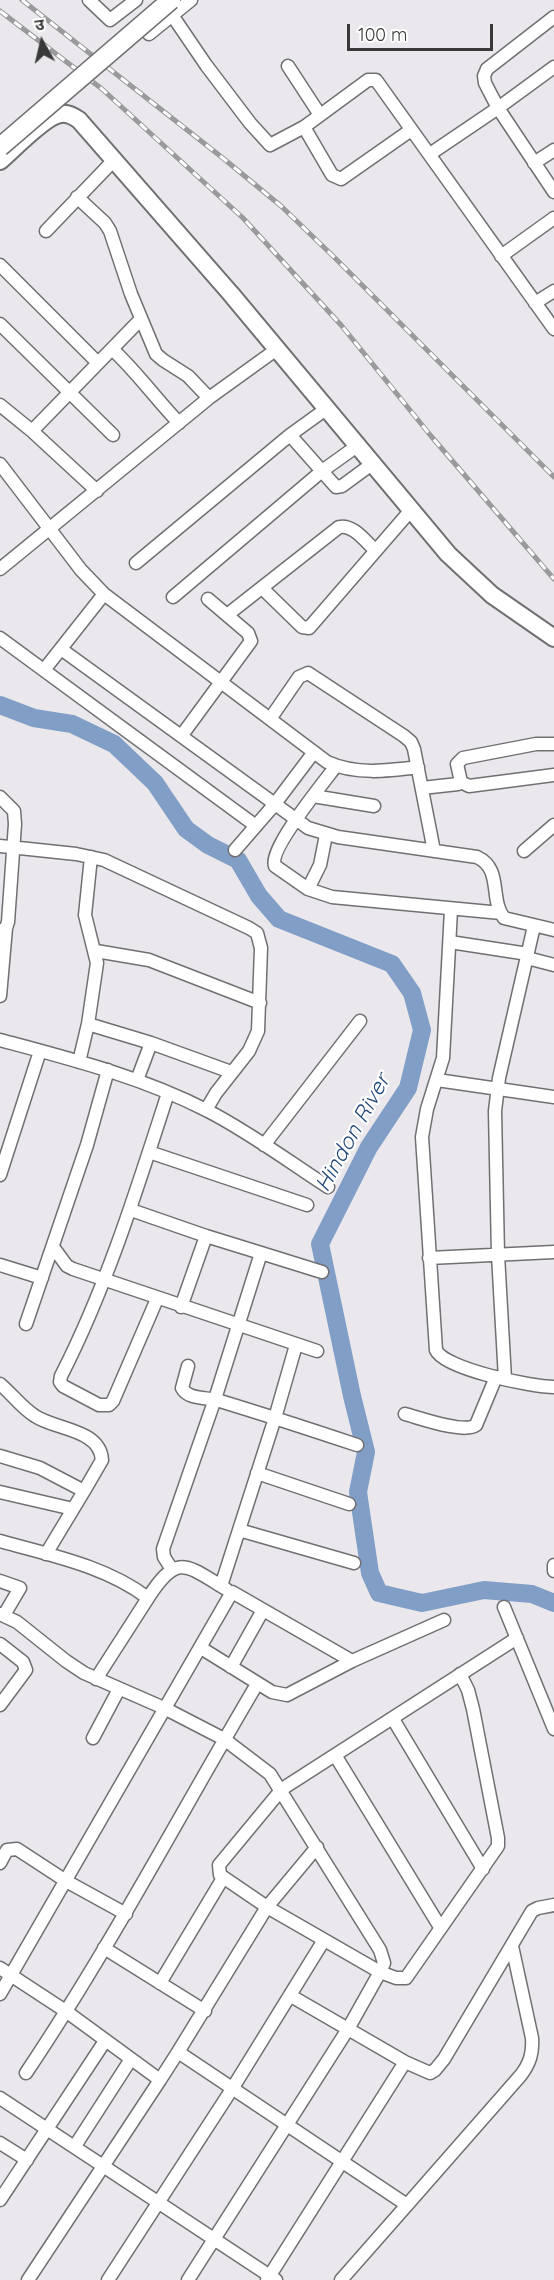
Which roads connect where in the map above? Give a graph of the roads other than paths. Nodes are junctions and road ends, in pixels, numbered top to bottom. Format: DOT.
graph roads {
  1 [pos="89,0"];
  2 [pos="136,0"];
  3 [pos="191,0"];
  4 [pos="171,7"];
  5 [pos="554,17"];
  6 [pos="149,34"];
  7 [pos="288,66"];
  8 [pos="554,67"];
  9 [pos="498,108"];
  10 [pos="320,115"];
  11 [pos="303,127"];
  12 [pos="411,130"];
  13 [pos="0,147"];
  14 [pos="554,150"];
  15 [pos="429,154"];
  16 [pos="114,160"];
  17 [pos="0,161"];
  18 [pos="534,164"];
  19 [pos="554,192"];
  20 [pos="77,197"];
  21 [pos="554,218"];
  22 [pos="46,231"];
  23 [pos="501,255"];
  24 [pos="0,265"];
  25 [pos="554,291"];
  26 [pos="535,303"];
  27 [pos="141,319"];
  28 [pos="0,324"];
  29 [pos="554,329"];
  30 [pos="112,349"];
  31 [pos="277,350"];
  32 [pos="98,363"];
  33 [pos="68,393"];
  34 [pos="209,398"];
  35 [pos="0,405"];
  36 [pos="326,409"];
  37 [pos="179,423"];
  38 [pos="32,431"];
  39 [pos="113,435"];
  40 [pos="290,435"];
  41 [pos="357,446"];
  42 [pos="0,464"];
  43 [pos="372,464"];
  44 [pos="322,471"];
  45 [pos="11,479"];
  46 [pos="0,488"];
  47 [pos="97,491"];
  48 [pos="411,510"];
  49 [pos="50,529"];
  50 [pos="375,550"];
  51 [pos="136,562"];
  52 [pos="0,569"];
  53 [pos="262,588"];
  54 [pos="104,594"];
  55 [pos="173,597"];
  56 [pos="208,599"];
  57 [pos="227,615"];
  58 [pos="0,638"];
  59 [pos="554,639"];
  60 [pos="61,649"];
  61 [pos="44,670"];
  62 [pos="220,681"];
  63 [pos="270,719"];
  64 [pos="182,735"];
  65 [pos="554,744"];
  66 [pos="314,752"];
  67 [pos="336,766"];
  68 [pos="418,767"];
  69 [pos="554,775"];
  70 [pos="461,782"];
  71 [pos="422,788"];
  72 [pos="313,796"];
  73 [pos="0,797"];
  74 [pos="274,805"];
  75 [pos="374,806"];
  76 [pos="295,820"];
  77 [pos="256,825"];
  78 [pos="554,825"];
  79 [pos="326,835"];
  80 [pos="0,846"];
  81 [pos="15,848"];
  82 [pos="235,850"];
  83 [pos="434,851"];
  84 [pos="524,851"];
  85 [pos="91,857"];
  86 [pos="308,888"];
  87 [pos="451,910"];
  88 [pos="501,913"];
  89 [pos="534,926"];
  90 [pos="3,930"];
  91 [pos="554,930"];
  92 [pos="450,942"];
  93 [pos="96,951"];
  94 [pos="527,956"];
  95 [pos="554,965"];
  96 [pos="0,996"];
  97 [pos="260,1003"];
  98 [pos="360,1021"];
  99 [pos="87,1024"];
  100 [pos="0,1040"];
  101 [pos="151,1043"];
  102 [pos="39,1051"];
  103 [pos="79,1062"];
  104 [pos="108,1070"];
  105 [pos="231,1072"];
  106 [pos="137,1080"];
  107 [pos="437,1080"];
  108 [pos="497,1089"];
  109 [pos="168,1093"];
  110 [pos="554,1096"];
  111 [pos="206,1110"];
  112 [pos="264,1145"];
  113 [pos="149,1152"];
  114 [pos="1,1168"];
  115 [pos="328,1187"];
  116 [pos="307,1205"];
  117 [pos="131,1210"];
  118 [pos="206,1236"];
  119 [pos="53,1247"];
  120 [pos="554,1252"];
  121 [pos="261,1253"];
  122 [pos="498,1255"];
  123 [pos="429,1258"];
  124 [pos="0,1265"];
  125 [pos="322,1272"];
  126 [pos="42,1278"];
  127 [pos="103,1281"];
  128 [pos="157,1299"];
  129 [pos="181,1307"];
  130 [pos="26,1324"];
  131 [pos="237,1326"];
  132 [pos="296,1345"];
  133 [pos="317,1352"];
  134 [pos="188,1366"];
  135 [pos="501,1378"];
  136 [pos="0,1384"];
  137 [pos="554,1386"];
  138 [pos="215,1400"];
  139 [pos="405,1414"];
  140 [pos="275,1418"];
  141 [pos="357,1444"];
  142 [pos="0,1456"];
  143 [pos="258,1473"];
  144 [pos="84,1491"];
  145 [pos="0,1492"];
  146 [pos="349,1504"];
  147 [pos="73,1509"];
  148 [pos="239,1530"];
  149 [pos="0,1541"];
  150 [pos="46,1554"];
  151 [pos="354,1563"];
  152 [pos="554,1565"];
  153 [pos="171,1568"];
  154 [pos="554,1571"];
  155 [pos="0,1581"];
  156 [pos="227,1589"];
  157 [pos="148,1598"];
  158 [pos="504,1607"];
  159 [pos="263,1610"];
  160 [pos="1,1614"];
  161 [pos="444,1620"];
  162 [pos="517,1638"];
  163 [pos="0,1644"];
  164 [pos="201,1648"];
  165 [pos="352,1661"];
  166 [pos="231,1667"];
  167 [pos="460,1674"];
  168 [pos="96,1679"];
  169 [pos="257,1684"];
  170 [pos="119,1689"];
  171 [pos="0,1705"];
  172 [pos="164,1708"];
  173 [pos="393,1719"];
  174 [pos="554,1729"];
  175 [pos="93,1738"];
  176 [pos="224,1739"];
  177 [pos="335,1755"];
  178 [pos="282,1789"];
  179 [pos="317,1847"];
  180 [pos="0,1863"];
  181 [pos="483,1869"];
  182 [pos="223,1878"];
  183 [pos="66,1881"];
  184 [pos="554,1905"];
  185 [pos="267,1907"];
  186 [pos="126,1914"];
  187 [pos="440,1927"];
  188 [pos="324,1940"];
  189 [pos="512,1946"];
  190 [pos="104,1948"];
  191 [pos="0,1968"];
  192 [pos="380,1972"];
  193 [pos="11,1974"];
  194 [pos="160,1983"];
  195 [pos="0,1994"];
  196 [pos="291,1996"];
  197 [pos="205,2011"];
  198 [pos="67,2012"];
  199 [pos="348,2029"];
  200 [pos="105,2041"];
  201 [pos="178,2052"];
  202 [pos="130,2059"];
  203 [pos="405,2062"];
  204 [pos="26,2073"];
  205 [pos="160,2080"];
  206 [pos="232,2089"];
  207 [pos="0,2097"];
  208 [pos="287,2125"];
  209 [pos="47,2128"];
  210 [pos="0,2143"];
  211 [pos="75,2146"];
  212 [pos="27,2160"];
  213 [pos="342,2162"];
  214 [pos="103,2165"];
  215 [pos="0,2200"];
  216 [pos="159,2202"];
  217 [pos="407,2205"];
  218 [pos="215,2238"];
  219 [pos="271,2278"];
  220 [pos="28,2280"];
  221 [pos="108,2280"];
  222 [pos="188,2280"];
  223 [pos="341,2280"];
  1 -- 2 [label="street"];
  3 -- 4 [label="street"];
  4 -- 6 [label="street"];
  4 -- 11 [label="street"];
  4 -- 13 [label="highway, bridge"];
  5 -- 9 [label="street"];
  7 -- 10 [label="street"];
  8 -- 9 [label="street"];
  9 -- 15 [label="street"];
  9 -- 18 [label="street"];
  10 -- 11 [label="street"];
  10 -- 12 [label="street"];
  11 -- 12 [label="street"];
  12 -- 15 [label="street"];
  14 -- 18 [label="street"];
  15 -- 23 [label="street"];
  16 -- 17 [label="main road"];
  16 -- 20 [label="street"];
  16 -- 31 [label="main road"];
  18 -- 19 [label="street"];
  20 -- 22 [label="street"];
  20 -- 27 [label="street"];
  21 -- 23 [label="street"];
  23 -- 26 [label="street"];
  24 -- 32 [label="street"];
  25 -- 26 [label="street"];
  26 -- 29 [label="street"];
  27 -- 30 [label="street"];
  27 -- 34 [label="street"];
  28 -- 33 [label="street"];
  30 -- 32 [label="street"];
  30 -- 37 [label="street"];
  31 -- 34 [label="street"];
  31 -- 36 [label="main road"];
  32 -- 33 [label="street"];
  33 -- 38 [label="street"];
  33 -- 39 [label="street"];
  34 -- 37 [label="street"];
  35 -- 38 [label="street"];
  36 -- 40 [label="street"];
  36 -- 41 [label="main road"];
  37 -- 47 [label="street"];
  38 -- 47 [label="street"];
  40 -- 44 [label="street"];
  40 -- 51 [label="street"];
  41 -- 43 [label="main road"];
  41 -- 44 [label="street"];
  42 -- 45 [label="street"];
  43 -- 44 [label="street"];
  43 -- 48 [label="main road"];
  44 -- 55 [label="street"];
  45 -- 46 [label="street"];
  45 -- 49 [label="street"];
  47 -- 49 [label="street"];
  48 -- 50 [label="street"];
  48 -- 59 [label="main road"];
  49 -- 52 [label="street"];
  49 -- 54 [label="street"];
  50 -- 53 [label="street"];
  50 -- 53 [label="street"];
  53 -- 57 [label="street"];
  54 -- 60 [label="street"];
  54 -- 62 [label="street"];
  56 -- 57 [label="street"];
  57 -- 62 [label="street"];
  58 -- 61 [label="street"];
  60 -- 61 [label="street"];
  60 -- 64 [label="street"];
  61 -- 77 [label="street"];
  62 -- 63 [label="street"];
  62 -- 64 [label="street"];
  63 -- 66 [label="street"];
  63 -- 68 [label="street"];
  64 -- 74 [label="street"];
  65 -- 70 [label="street"];
  66 -- 67 [label="street"];
  66 -- 74 [label="street"];
  67 -- 68 [label="street"];
  67 -- 72 [label="street"];
  68 -- 71 [label="street"];
  69 -- 70 [label="street"];
  70 -- 71 [label="street"];
  71 -- 83 [label="street"];
  72 -- 75 [label="street"];
  72 -- 76 [label="street"];
  73 -- 81 [label="street"];
  74 -- 76 [label="street"];
  74 -- 77 [label="street"];
  76 -- 79 [label="street"];
  76 -- 86 [label="street"];
  77 -- 82 [label="street"];
  78 -- 84 [label="street"];
  79 -- 83 [label="street"];
  79 -- 86 [label="street"];
  80 -- 81 [label="street"];
  81 -- 85 [label="street"];
  81 -- 90 [label="street"];
  83 -- 88 [label="street"];
  85 -- 93 [label="street"];
  85 -- 97 [label="street"];
  86 -- 87 [label="street"];
  87 -- 88 [label="street"];
  87 -- 92 [label="street"];
  88 -- 89 [label="street"];
  89 -- 91 [label="street"];
  89 -- 94 [label="street"];
  90 -- 96 [label="street"];
  92 -- 94 [label="street"];
  92 -- 107 [label="street"];
  93 -- 97 [label="street"];
  93 -- 99 [label="street"];
  94 -- 95 [label="street"];
  94 -- 108 [label="street"];
  97 -- 105 [label="street"];
  98 -- 112 [label="street"];
  99 -- 101 [label="street"];
  99 -- 103 [label="street"];
  100 -- 102 [label="street"];
  101 -- 105 [label="street"];
  101 -- 106 [label="street"];
  102 -- 103 [label="street"];
  102 -- 114 [label="street"];
  103 -- 104 [label="street"];
  104 -- 106 [label="street"];
  104 -- 119 [label="street"];
  105 -- 111 [label="street"];
  106 -- 109 [label="street"];
  107 -- 108 [label="street"];
  107 -- 123 [label="street"];
  108 -- 110 [label="street"];
  108 -- 122 [label="street"];
  109 -- 111 [label="street"];
  109 -- 113 [label="street"];
  111 -- 112 [label="street"];
  112 -- 115 [label="street"];
  113 -- 116 [label="street"];
  113 -- 117 [label="street"];
  117 -- 118 [label="street"];
  117 -- 127 [label="street"];
  118 -- 121 [label="street"];
  118 -- 129 [label="street"];
  119 -- 126 [label="street"];
  119 -- 127 [label="street"];
  120 -- 122 [label="street"];
  121 -- 125 [label="street"];
  121 -- 131 [label="street"];
  122 -- 123 [label="street"];
  122 -- 135 [label="street"];
  123 -- 135 [label="street"];
  124 -- 126 [label="street"];
  126 -- 130 [label="street"];
  127 -- 128 [label="street"];
  127 -- 128 [label="street"];
  128 -- 129 [label="street"];
  129 -- 131 [label="street"];
  131 -- 132 [label="street"];
  131 -- 138 [label="street"];
  132 -- 133 [label="street"];
  132 -- 140 [label="street"];
  134 -- 138 [label="street"];
  135 -- 137 [label="street"];
  135 -- 139 [label="street"];
  136 -- 144 [label="street"];
  138 -- 140 [label="street"];
  138 -- 153 [label="street"];
  140 -- 141 [label="street"];
  140 -- 143 [label="street"];
  142 -- 144 [label="street"];
  143 -- 146 [label="street"];
  143 -- 148 [label="street"];
  144 -- 147 [label="street"];
  145 -- 147 [label="street"];
  147 -- 150 [label="street"];
  148 -- 151 [label="street"];
  148 -- 156 [label="street"];
  149 -- 150 [label="street"];
  150 -- 157 [label="street"];
  152 -- 154 [label="street"];
  153 -- 156 [label="street"];
  153 -- 157 [label="street"];
  155 -- 160 [label="street"];
  156 -- 159 [label="street"];
  156 -- 164 [label="street"];
  157 -- 168 [label="street"];
  158 -- 162 [label="street"];
  159 -- 165 [label="street"];
  159 -- 166 [label="street"];
  160 -- 168 [label="street"];
  161 -- 165 [label="street"];
  162 -- 167 [label="street"];
  162 -- 174 [label="street"];
  163 -- 171 [label="street"];
  164 -- 166 [label="street"];
  164 -- 172 [label="street"];
  165 -- 169 [label="street"];
  166 -- 169 [label="street"];
  167 -- 173 [label="street"];
  167 -- 181 [label="street"];
  168 -- 170 [label="street"];
  169 -- 176 [label="street"];
  170 -- 172 [label="street"];
  170 -- 175 [label="street"];
  172 -- 176 [label="street"];
  172 -- 183 [label="street"];
  173 -- 177 [label="street"];
  173 -- 181 [label="street"];
  176 -- 178 [label="street"];
  176 -- 186 [label="street"];
  177 -- 178 [label="street"];
  177 -- 187 [label="street"];
  178 -- 179 [label="street"];
  178 -- 182 [label="street"];
  179 -- 185 [label="street"];
  179 -- 192 [label="street"];
  180 -- 183 [label="street"];
  181 -- 187 [label="street"];
  182 -- 185 [label="street"];
  182 -- 194 [label="street"];
  183 -- 186 [label="street"];
  183 -- 193 [label="street"];
  184 -- 189 [label="street"];
  185 -- 188 [label="street"];
  185 -- 197 [label="street"];
  186 -- 190 [label="street"];
  187 -- 192 [label="street"];
  188 -- 192 [label="street"];
  188 -- 196 [label="street"];
  189 -- 203 [label="street"];
  189 -- 217 [label="street"];
  190 -- 194 [label="street"];
  190 -- 198 [label="street"];
  191 -- 193 [label="street"];
  192 -- 199 [label="street"];
  193 -- 195 [label="street"];
  193 -- 198 [label="street"];
  194 -- 197 [label="street"];
  196 -- 199 [label="street"];
  196 -- 206 [label="street"];
  197 -- 201 [label="street"];
  198 -- 200 [label="street"];
  198 -- 204 [label="street"];
  199 -- 203 [label="street"];
  199 -- 208 [label="street"];
  200 -- 202 [label="street"];
  200 -- 209 [label="street"];
  201 -- 205 [label="street"];
  201 -- 206 [label="street"];
  202 -- 205 [label="street"];
  202 -- 211 [label="street"];
  203 -- 213 [label="street"];
  205 -- 214 [label="street"];
  206 -- 208 [label="street"];
  206 -- 216 [label="street"];
  207 -- 209 [label="street"];
  208 -- 213 [label="street"];
  208 -- 218 [label="street"];
  209 -- 211 [label="street"];
  209 -- 212 [label="street"];
  210 -- 212 [label="street"];
  211 -- 214 [label="street"];
  212 -- 215 [label="street"];
  213 -- 217 [label="street"];
  213 -- 219 [label="street"];
  214 -- 216 [label="street"];
  214 -- 220 [label="street"];
  216 -- 218 [label="street"];
  216 -- 221 [label="street"];
  217 -- 223 [label="street"];
  218 -- 219 [label="street"];
  218 -- 222 [label="street"];
}
